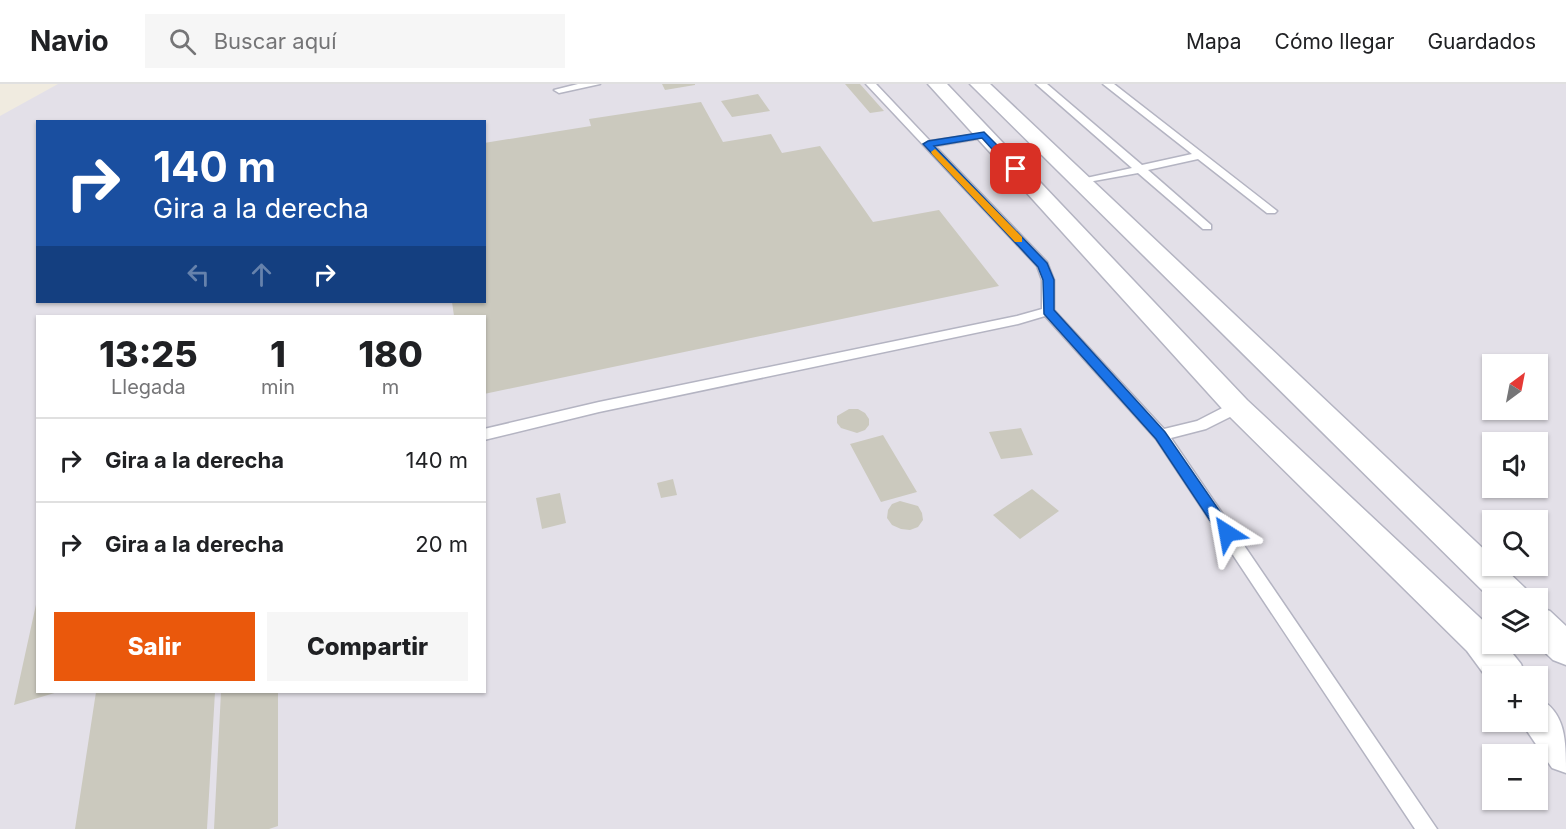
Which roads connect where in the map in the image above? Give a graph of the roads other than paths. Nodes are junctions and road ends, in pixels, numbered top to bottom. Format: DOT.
graph roads {
  1 [pos="595,84"];
  2 [pos="871,84"];
  3 [pos="937,84"];
  4 [pos="979,84"];
  5 [pos="1041,84"];
  6 [pos="1108,84"];
  7 [pos="559,90"];
  8 [pos="984,135"];
  9 [pos="928,144"];
  10 [pos="1198,156"];
  11 [pos="1139,170"];
  12 [pos="1081,182"];
  13 [pos="1271,211"];
  14 [pos="1207,227"];
  15 [pos="1048,311"];
  16 [pos="1237,407"];
  17 [pos="486,435"];
  18 [pos="1161,435"];
  19 [pos="1503,588"];
  20 [pos="1548,632"];
  21 [pos="1566,649"];
  22 [pos="1500,666"];
  23 [pos="1548,730"];
  24 [pos="1566,754"];
  25 [pos="1426,829"];
  1 -- 7 [label="lane"];
  2 -- 9 [label="lane"];
  3 -- 8 [label="street"];
  4 -- 12 [label="street"];
  5 -- 11 [label="lane"];
  6 -- 10 [label="lane"];
  8 -- 9 [label="lane"];
  8 -- 16 [label="street"];
  9 -- 15 [label="lane"];
  10 -- 11 [label="lane"];
  10 -- 13 [label="lane"];
  11 -- 12 [label="lane"];
  11 -- 14 [label="lane"];
  12 -- 19 [label="street"];
  15 -- 17 [label="lane"];
  15 -- 18 [label="lane"];
  16 -- 18 [label="lane"];
  16 -- 22 [label="street"];
  18 -- 25 [label="lane"];
  20 -- 21 [label="street"];
  23 -- 24 [label="street"];
}
